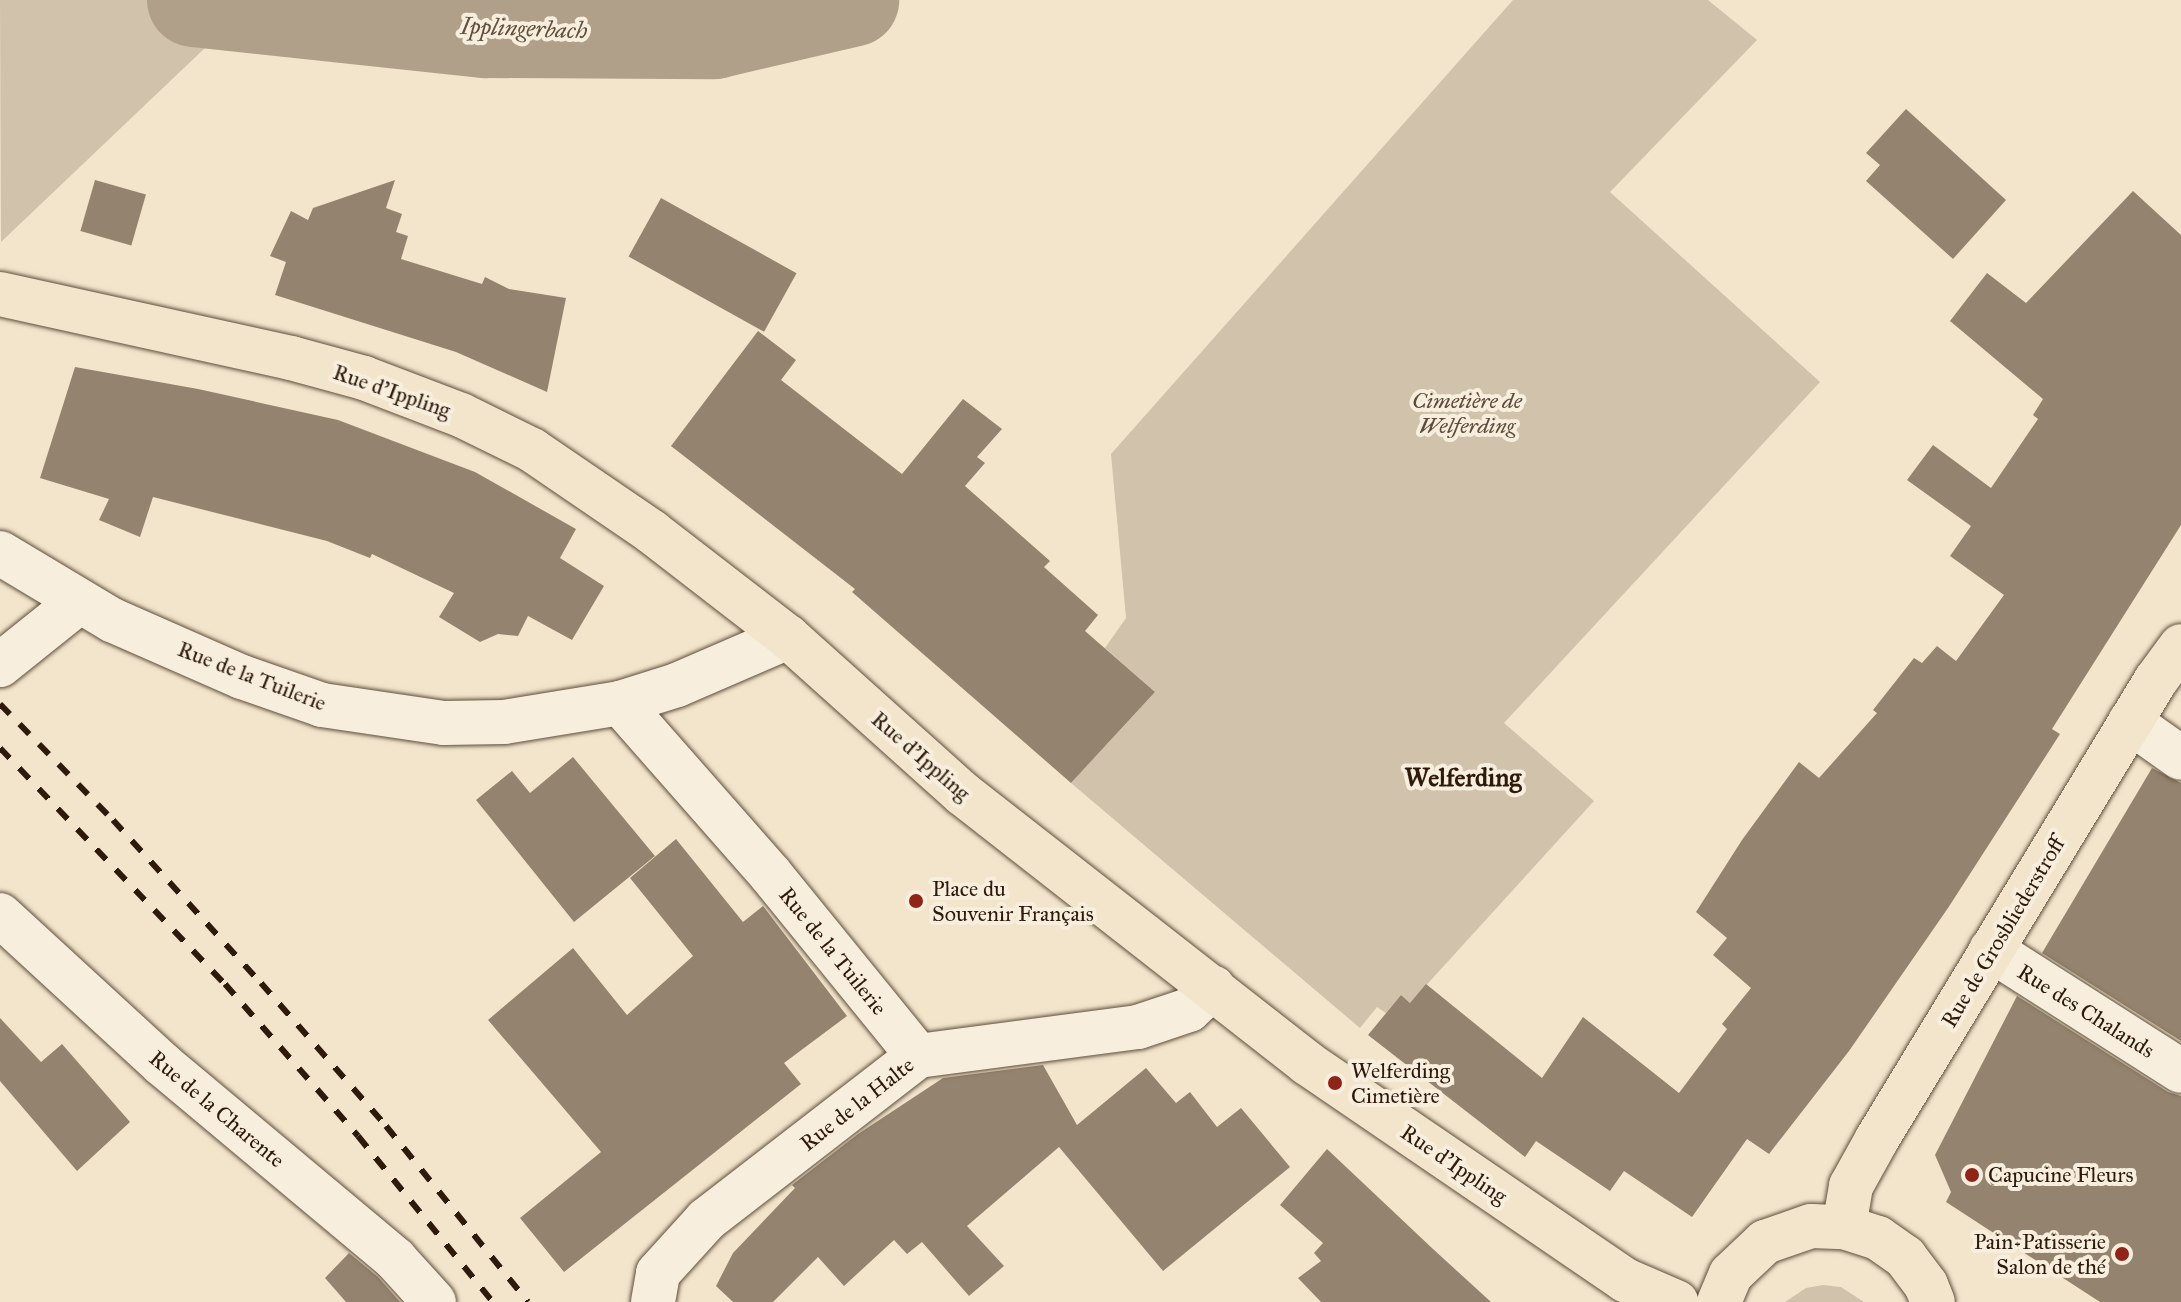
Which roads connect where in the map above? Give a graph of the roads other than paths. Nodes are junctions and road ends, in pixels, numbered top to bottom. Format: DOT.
graph roads {
  1 [pos="0,294"];
  2 [pos="0,320"];
  3 [pos="115,320"];
  4 [pos="0,553"];
  5 [pos="80,601"];
  6 [pos="788,637"];
  7 [pos="2181,646"];
  8 [pos="4,661"];
  9 [pos="620,703"];
  10 [pos="2130,722"];
  11 [pos="2181,758"];
  12 [pos="0,915"];
  13 [pos="1991,950"];
  14 [pos="1213,988"];
  15 [pos="918,1056"];
  16 [pos="2181,1071"];
  17 [pos="1844,1227"];
  18 [pos="434,1302"];
  19 [pos="653,1302"];
  20 [pos="1676,1302"];
  21 [pos="1719,1302"];
  22 [pos="1933,1302"];
  1 -- 3 [label="main road, Rue d'Ippling"];
  2 -- 3 [label="main road, Rue d'Ippling"];
  3 -- 6 [label="main road, Rue d'Ippling"];
  4 -- 5 [label="street, Rue de la Tuilerie"];
  5 -- 8 [label="street"];
  5 -- 9 [label="street, Rue de la Tuilerie"];
  6 -- 9 [label="street, Rue de la Tuilerie"];
  6 -- 14 [label="main road, Rue d'Ippling"];
  7 -- 10 [label="main road, Rue de Grosbliederstroff"];
  9 -- 15 [label="street, Rue de la Tuilerie"];
  10 -- 11 [label="street"];
  10 -- 13 [label="main road, Rue de Grosbliederstroff"];
  12 -- 18 [label="street, Rue de la Charente"];
  13 -- 16 [label="street, Rue des Chalands"];
  13 -- 17 [label="main road, Rue de Grosbliederstroff"];
  14 -- 15 [label="street, Rue de la Halte"];
  14 -- 20 [label="main road, Rue d'Ippling"];
  15 -- 19 [label="street, Rue de la Halte"];
  17 -- 21 [label="main road"];
  17 -- 22 [label="main road"];
}
